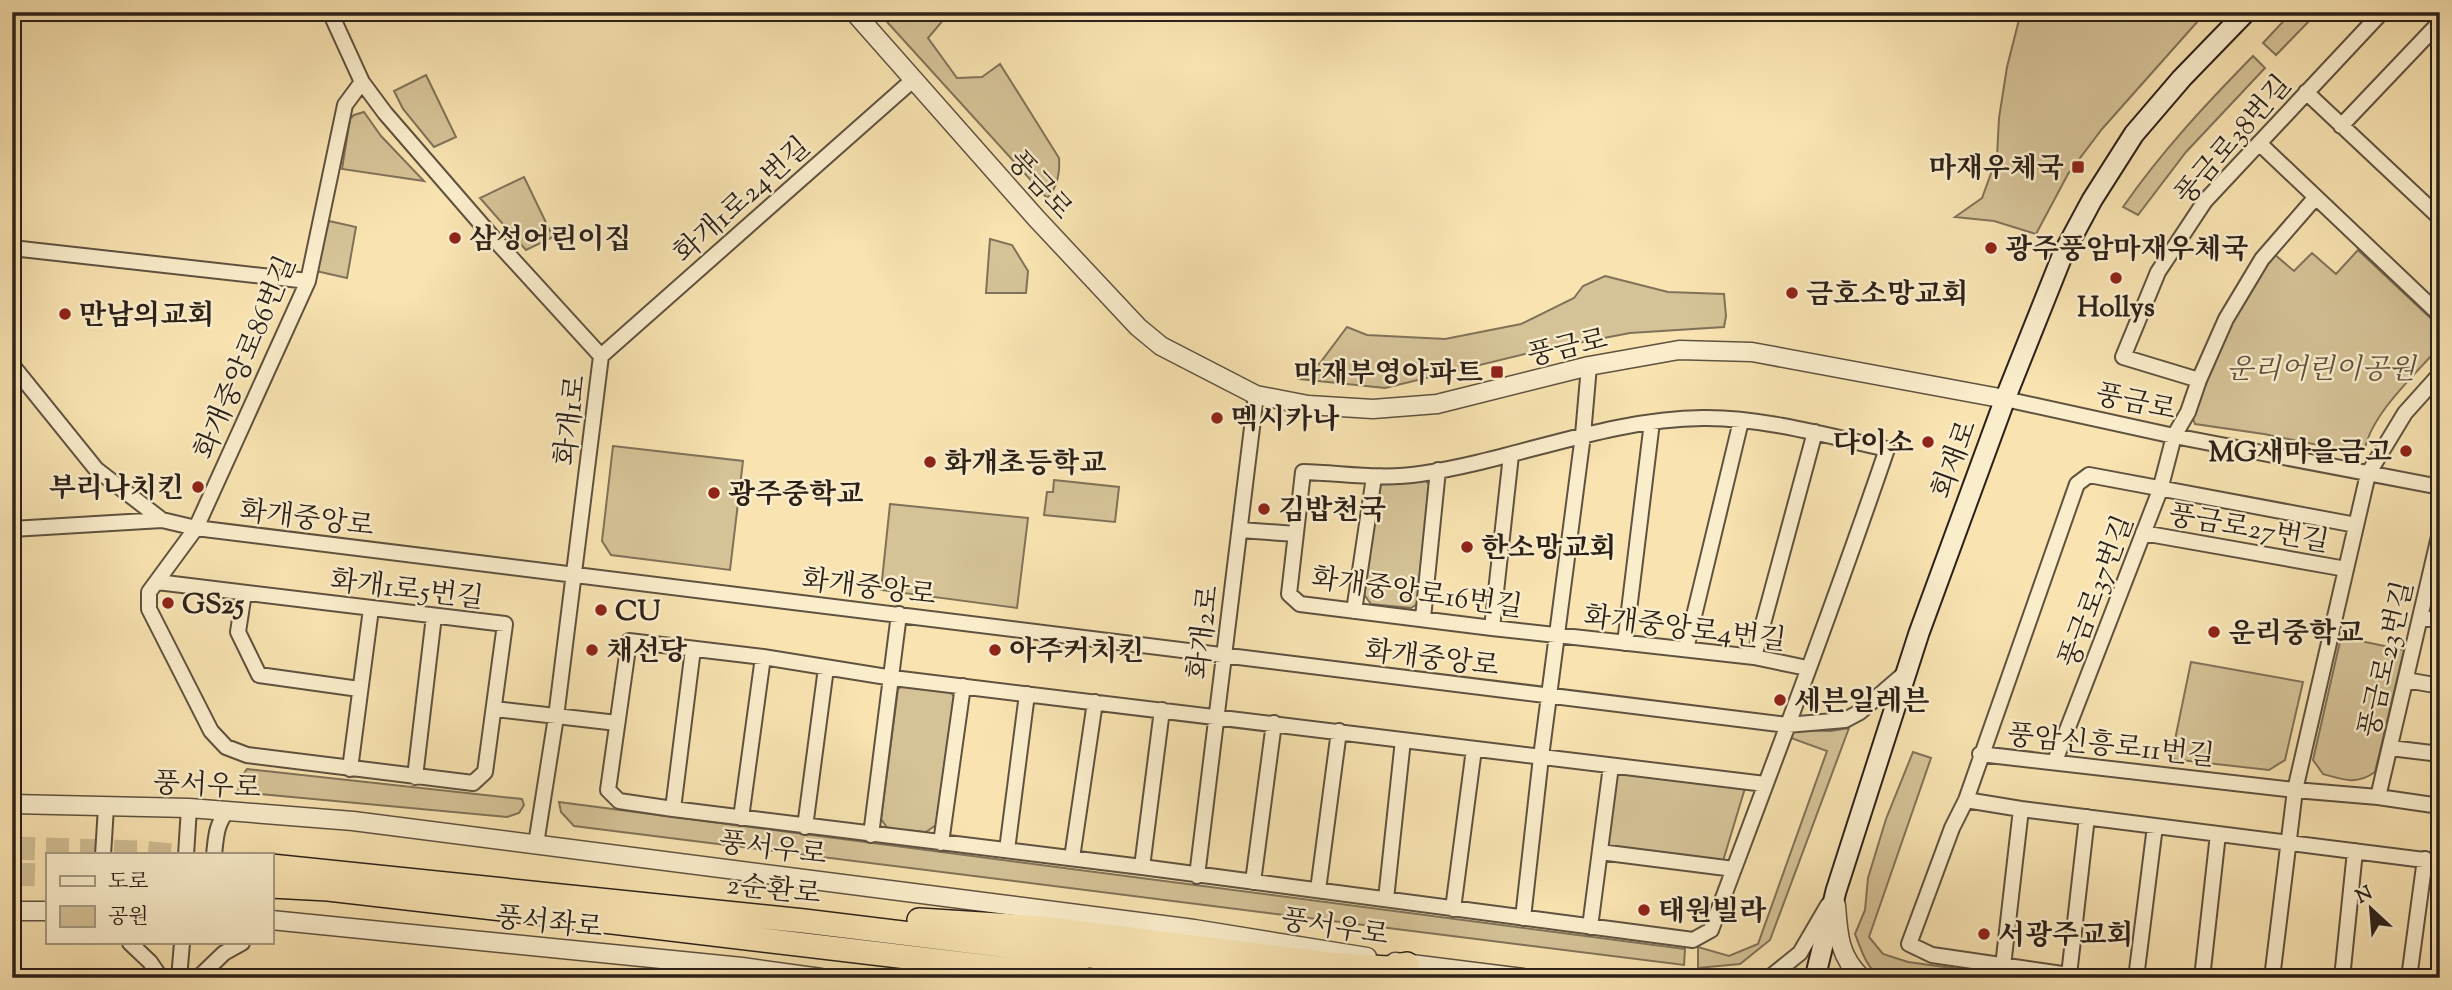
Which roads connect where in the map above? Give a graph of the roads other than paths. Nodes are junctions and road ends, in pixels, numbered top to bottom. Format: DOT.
graph roads {
  1 [pos="330,12"];
  2 [pos="854,12"];
  3 [pos="2246,12"];
  4 [pos="2382,12"];
  5 [pos="2440,22"];
  6 [pos="914,79"];
  7 [pos="362,82"];
  8 [pos="2306,92"];
  9 [pos="2341,126"];
  10 [pos="2259,143"];
  11 [pos="2315,198"];
  12 [pos="2440,218"];
  13 [pos="12,248"];
  14 [pos="308,281"];
  15 [pos="2440,315"];
  16 [pos="601,356"];
  17 [pos="12,365"];
  18 [pos="1589,366"];
  19 [pos="2440,374"];
  20 [pos="2199,380"];
  21 [pos="1256,395"];
  22 [pos="2005,399"];
  23 [pos="1741,421"];
  24 [pos="1651,422"];
  25 [pos="1815,432"];
  26 [pos="1583,435"];
  27 [pos="2174,436"];
  28 [pos="1511,455"];
  29 [pos="1438,470"];
  30 [pos="2368,474"];
  31 [pos="1374,477"];
  32 [pos="2440,486"];
  33 [pos="2160,490"];
  34 [pos="162,520"];
  35 [pos="2356,525"];
  36 [pos="196,528"];
  37 [pos="12,529"];
  38 [pos="1240,530"];
  39 [pos="2143,533"];
  40 [pos="1296,534"];
  41 [pos="2439,539"];
  42 [pos="2346,569"];
  43 [pos="574,573"];
  44 [pos="157,582"];
  45 [pos="244,593"];
  46 [pos="371,609"];
  47 [pos="1354,611"];
  48 [pos="900,614"];
  49 [pos="434,615"];
  50 [pos="1423,618"];
  51 [pos="2421,618"];
  52 [pos="2440,620"];
  53 [pos="1492,628"];
  54 [pos="1556,635"];
  55 [pos="1625,643"];
  56 [pos="693,649"];
  57 [pos="1686,649"];
  58 [pos="1224,656"];
  59 [pos="763,657"];
  60 [pos="1754,657"];
  61 [pos="826,668"];
  62 [pos="1807,668"];
  63 [pos="1905,673"];
  64 [pos="893,678"];
  65 [pos="2406,680"];
  66 [pos="963,686"];
  67 [pos="2440,686"];
  68 [pos="359,689"];
  69 [pos="1027,694"];
  70 [pos="1549,696"];
  71 [pos="1095,702"];
  72 [pos="495,709"];
  73 [pos="1162,710"];
  74 [pos="1216,716"];
  75 [pos="556,717"];
  76 [pos="617,723"];
  77 [pos="1273,723"];
  78 [pos="1787,725"];
  79 [pos="1339,731"];
  80 [pos="1403,740"];
  81 [pos="2390,748"];
  82 [pos="1474,749"];
  83 [pos="1980,754"];
  84 [pos="2440,754"];
  85 [pos="1541,757"];
  86 [pos="2055,761"];
  87 [pos="1611,766"];
  88 [pos="350,769"];
  89 [pos="415,777"];
  90 [pos="1765,784"];
  91 [pos="2295,790"];
  92 [pos="2378,796"];
  93 [pos="1966,800"];
  94 [pos="12,804"];
  95 [pos="2440,806"];
  96 [pos="106,807"];
  97 [pos="189,808"];
  98 [pos="673,809"];
  99 [pos="2021,809"];
  100 [pos="228,810"];
  101 [pos="2087,817"];
  102 [pos="741,818"];
  103 [pos="2155,826"];
  104 [pos="805,827"];
  105 [pos="2218,834"];
  106 [pos="871,835"];
  107 [pos="941,843"];
  108 [pos="2287,843"];
  109 [pos="536,844"];
  110 [pos="1007,850"];
  111 [pos="2355,851"];
  112 [pos="1600,852"];
  113 [pos="103,853"];
  114 [pos="186,853"];
  115 [pos="214,853"];
  116 [pos="1072,858"];
  117 [pos="2432,861"];
  118 [pos="273,866"];
  119 [pos="1142,867"];
  120 [pos="1734,869"];
  121 [pos="1197,876"];
  122 [pos="1254,882"];
  123 [pos="273,887"];
  124 [pos="1318,890"];
  125 [pos="1836,891"];
  126 [pos="1386,899"];
  127 [pos="1453,909"];
  128 [pos="12,911"];
  129 [pos="46,911"];
  130 [pos="1523,918"];
  131 [pos="804,921"];
  132 [pos="276,923"];
  133 [pos="1590,927"];
  134 [pos="131,944"];
  135 [pos="181,944"];
  136 [pos="240,944"];
  137 [pos="831,946"];
  138 [pos="1407,964"];
  139 [pos="2003,965"];
  140 [pos="2069,975"];
  141 [pos="161,978"];
  142 [pos="179,978"];
  143 [pos="198,978"];
  144 [pos="821,978"];
  145 [pos="962,978"];
  146 [pos="1083,978"];
  147 [pos="1270,978"];
  148 [pos="1523,978"];
  149 [pos="1769,978"];
  150 [pos="1815,978"];
  151 [pos="1862,978"];
  152 [pos="2090,978"];
  153 [pos="2136,978"];
  154 [pos="2202,978"];
  155 [pos="2272,978"];
  156 [pos="2342,978"];
  157 [pos="2409,978"];
  1 -- 7 [label="street, 화개1로"];
  2 -- 6 [label="street, 풍금로"];
  3 -- 22 [label="main road, 회재로"];
  4 -- 8 [label="street, 풍금로38번길"];
  5 -- 9 [label="street"];
  6 -- 16 [label="street, 화개1로24번길"];
  6 -- 21 [label="street, 풍금로"];
  7 -- 14 [label="street, 화개중앙로86번길"];
  7 -- 16 [label="street, 화개1로"];
  8 -- 9 [label="street"];
  8 -- 10 [label="street, 풍금로38번길"];
  9 -- 12 [label="street"];
  10 -- 11 [label="street"];
  10 -- 20 [label="street, 풍금로38번길"];
  11 -- 15 [label="street"];
  11 -- 20 [label="street"];
  13 -- 14 [label="street"];
  14 -- 36 [label="street, 화개중앙로86번길"];
  16 -- 43 [label="street, 화개1로"];
  17 -- 34 [label="street, 화개중앙로"];
  18 -- 21 [label="street, 풍금로"];
  18 -- 22 [label="street, 풍금로"];
  18 -- 26 [label="street, 화개중앙로16번길"];
  19 -- 30 [label="street, 풍금로27번길"];
  20 -- 27 [label="street"];
  21 -- 38 [label="street, 화개2로"];
  22 -- 27 [label="street, 풍금로"];
  22 -- 63 [label="main road, 회재로"];
  23 -- 24 [label="street"];
  23 -- 25 [label="street"];
  23 -- 57 [label="street"];
  24 -- 26 [label="street"];
  24 -- 55 [label="street"];
  25 -- 60 [label="street"];
  25 -- 62 [label="street, 화개중앙로4번길"];
  26 -- 28 [label="street"];
  26 -- 54 [label="street, 화개중앙로16번길"];
  27 -- 30 [label="street, 풍금로"];
  27 -- 33 [label="street, 풍금로37번길"];
  28 -- 29 [label="street"];
  28 -- 53 [label="street"];
  29 -- 31 [label="street"];
  29 -- 50 [label="street"];
  30 -- 32 [label="street, 풍금로"];
  30 -- 35 [label="street, 풍금로27번길"];
  31 -- 40 [label="street"];
  31 -- 47 [label="street"];
  33 -- 35 [label="street, 풍금로27번길"];
  33 -- 39 [label="street, 풍금로37번길"];
  33 -- 83 [label="street, 풍암신흥로11번길"];
  34 -- 36 [label="street, 화개중앙로"];
  34 -- 37 [label="street"];
  35 -- 42 [label="street, 풍금로27번길"];
  36 -- 43 [label="street, 화개중앙로"];
  36 -- 44 [label="street, 화개중앙로86번길"];
  38 -- 40 [label="street"];
  38 -- 58 [label="street, 화개2로"];
  39 -- 42 [label="street, 풍금로27번길"];
  39 -- 86 [label="street, 풍금로37번길"];
  40 -- 47 [label="street, 화개중앙로16번길"];
  41 -- 51 [label="street, 풍금로23번길"];
  42 -- 91 [label="street, 풍금로27번길"];
  43 -- 48 [label="street, 화개중앙로"];
  43 -- 75 [label="street, 화개1로"];
  44 -- 45 [label="street, 화개1로5번길"];
  44 -- 88 [label="street"];
  45 -- 46 [label="street, 화개1로5번길"];
  45 -- 68 [label="street"];
  46 -- 49 [label="street, 화개1로5번길"];
  46 -- 68 [label="street"];
  47 -- 50 [label="street, 화개중앙로16번길"];
  48 -- 58 [label="street, 화개중앙로"];
  48 -- 64 [label="street"];
  49 -- 72 [label="street, 화개1로5번길"];
  49 -- 89 [label="street"];
  50 -- 53 [label="street, 화개중앙로16번길"];
  51 -- 52 [label="street"];
  51 -- 65 [label="street, 풍금로23번길"];
  53 -- 54 [label="street, 화개중앙로16번길"];
  54 -- 55 [label="street, 화개중앙로4번길"];
  54 -- 70 [label="street, 화개중앙로16번길"];
  55 -- 57 [label="street, 화개중앙로4번길"];
  56 -- 59 [label="street"];
  56 -- 76 [label="street"];
  56 -- 98 [label="street"];
  57 -- 60 [label="street, 화개중앙로4번길"];
  58 -- 70 [label="street, 화개중앙로"];
  58 -- 74 [label="street, 화개2로"];
  59 -- 61 [label="street"];
  59 -- 102 [label="street"];
  60 -- 62 [label="street, 화개중앙로4번길"];
  61 -- 64 [label="street"];
  61 -- 104 [label="street"];
  62 -- 78 [label="street, 화개중앙로4번길"];
  63 -- 78 [label="street, 화개중앙로"];
  63 -- 125 [label="main road, 회재로"];
  64 -- 66 [label="street"];
  64 -- 106 [label="street"];
  65 -- 67 [label="street"];
  65 -- 81 [label="street, 풍금로23번길"];
  66 -- 69 [label="street"];
  66 -- 107 [label="street"];
  68 -- 88 [label="street"];
  69 -- 71 [label="street"];
  69 -- 110 [label="street"];
  70 -- 78 [label="street, 화개중앙로"];
  70 -- 85 [label="street, 화개중앙로16번길"];
  71 -- 73 [label="street"];
  71 -- 116 [label="street"];
  72 -- 75 [label="street"];
  72 -- 89 [label="street"];
  73 -- 74 [label="street"];
  73 -- 119 [label="street"];
  74 -- 77 [label="street"];
  74 -- 121 [label="street, 화개2로"];
  75 -- 76 [label="street"];
  75 -- 109 [label="street, 화개1로"];
  76 -- 98 [label="street, 화개중앙로4번길"];
  77 -- 79 [label="street"];
  77 -- 122 [label="street"];
  78 -- 90 [label="street, 화개중앙로4번길"];
  79 -- 80 [label="street"];
  79 -- 124 [label="street"];
  80 -- 82 [label="street"];
  80 -- 126 [label="street"];
  81 -- 84 [label="street"];
  81 -- 92 [label="street, 풍금로23번길"];
  82 -- 85 [label="street"];
  82 -- 127 [label="street"];
  83 -- 86 [label="street, 풍암신흥로11번길"];
  83 -- 93 [label="street"];
  85 -- 87 [label="street"];
  85 -- 130 [label="street, 화개중앙로16번길"];
  86 -- 91 [label="street, 풍암신흥로11번길"];
  87 -- 90 [label="street"];
  87 -- 112 [label="street"];
  88 -- 89 [label="street"];
  90 -- 120 [label="street, 화개중앙로4번길"];
  91 -- 92 [label="street, 풍암신흥로11번길"];
  91 -- 108 [label="street, 풍금로27번길"];
  92 -- 95 [label="street, 풍암신흥로11번길"];
  93 -- 99 [label="street"];
  93 -- 139 [label="street"];
  94 -- 96 [label="street, 풍서우로"];
  96 -- 97 [label="street, 풍서우로"];
  96 -- 113 [label="street"];
  97 -- 100 [label="street, 풍서우로"];
  97 -- 114 [label="street"];
  98 -- 102 [label="street, 화개중앙로4번길"];
  99 -- 101 [label="street"];
  99 -- 139 [label="street"];
  100 -- 109 [label="street, 풍서우로"];
  100 -- 115 [label="street"];
  101 -- 103 [label="street"];
  101 -- 140 [label="street"];
  102 -- 104 [label="street, 화개중앙로4번길"];
  103 -- 105 [label="street"];
  103 -- 153 [label="street"];
  104 -- 106 [label="street, 화개중앙로4번길"];
  105 -- 108 [label="street"];
  105 -- 154 [label="street"];
  106 -- 107 [label="street, 화개중앙로4번길"];
  107 -- 110 [label="street, 화개중앙로4번길"];
  108 -- 111 [label="street"];
  108 -- 155 [label="street, 풍금로27번길"];
  109 -- 138 [label="street, 풍서우로"];
  110 -- 116 [label="street, 화개중앙로4번길"];
  111 -- 117 [label="street"];
  111 -- 156 [label="street"];
  112 -- 120 [label="street"];
  112 -- 133 [label="street"];
  116 -- 119 [label="street, 화개중앙로4번길"];
  117 -- 157 [label="street"];
  118 -- 131 [label="highway, 2순환로"];
  119 -- 121 [label="street, 화개중앙로4번길"];
  120 -- 133 [label="street, 화개중앙로4번길"];
  121 -- 122 [label="street, 화개중앙로4번길"];
  122 -- 124 [label="street, 화개중앙로4번길"];
  123 -- 137 [label="highway, 2순환로"];
  124 -- 126 [label="street, 화개중앙로4번길"];
  125 -- 149 [label="street"];
  125 -- 150 [label="main road, 회재로"];
  125 -- 151 [label="street"];
  126 -- 127 [label="street, 화개중앙로4번길"];
  127 -- 130 [label="street, 화개중앙로4번길"];
  128 -- 129 [label="street"];
  130 -- 133 [label="street, 화개중앙로4번길"];
  131 -- 138 [label="highway"];
  131 -- 147 [label="highway, 2순환로"];
  132 -- 144 [label="street, 풍서좌로"];
  134 -- 141 [label="street"];
  135 -- 142 [label="street"];
  136 -- 143 [label="street"];
  137 -- 145 [label="highway"];
  137 -- 146 [label="highway, 2순환로"];
  138 -- 148 [label="street, 풍서우로"];
  139 -- 140 [label="street"];
  140 -- 152 [label="street"];
}
